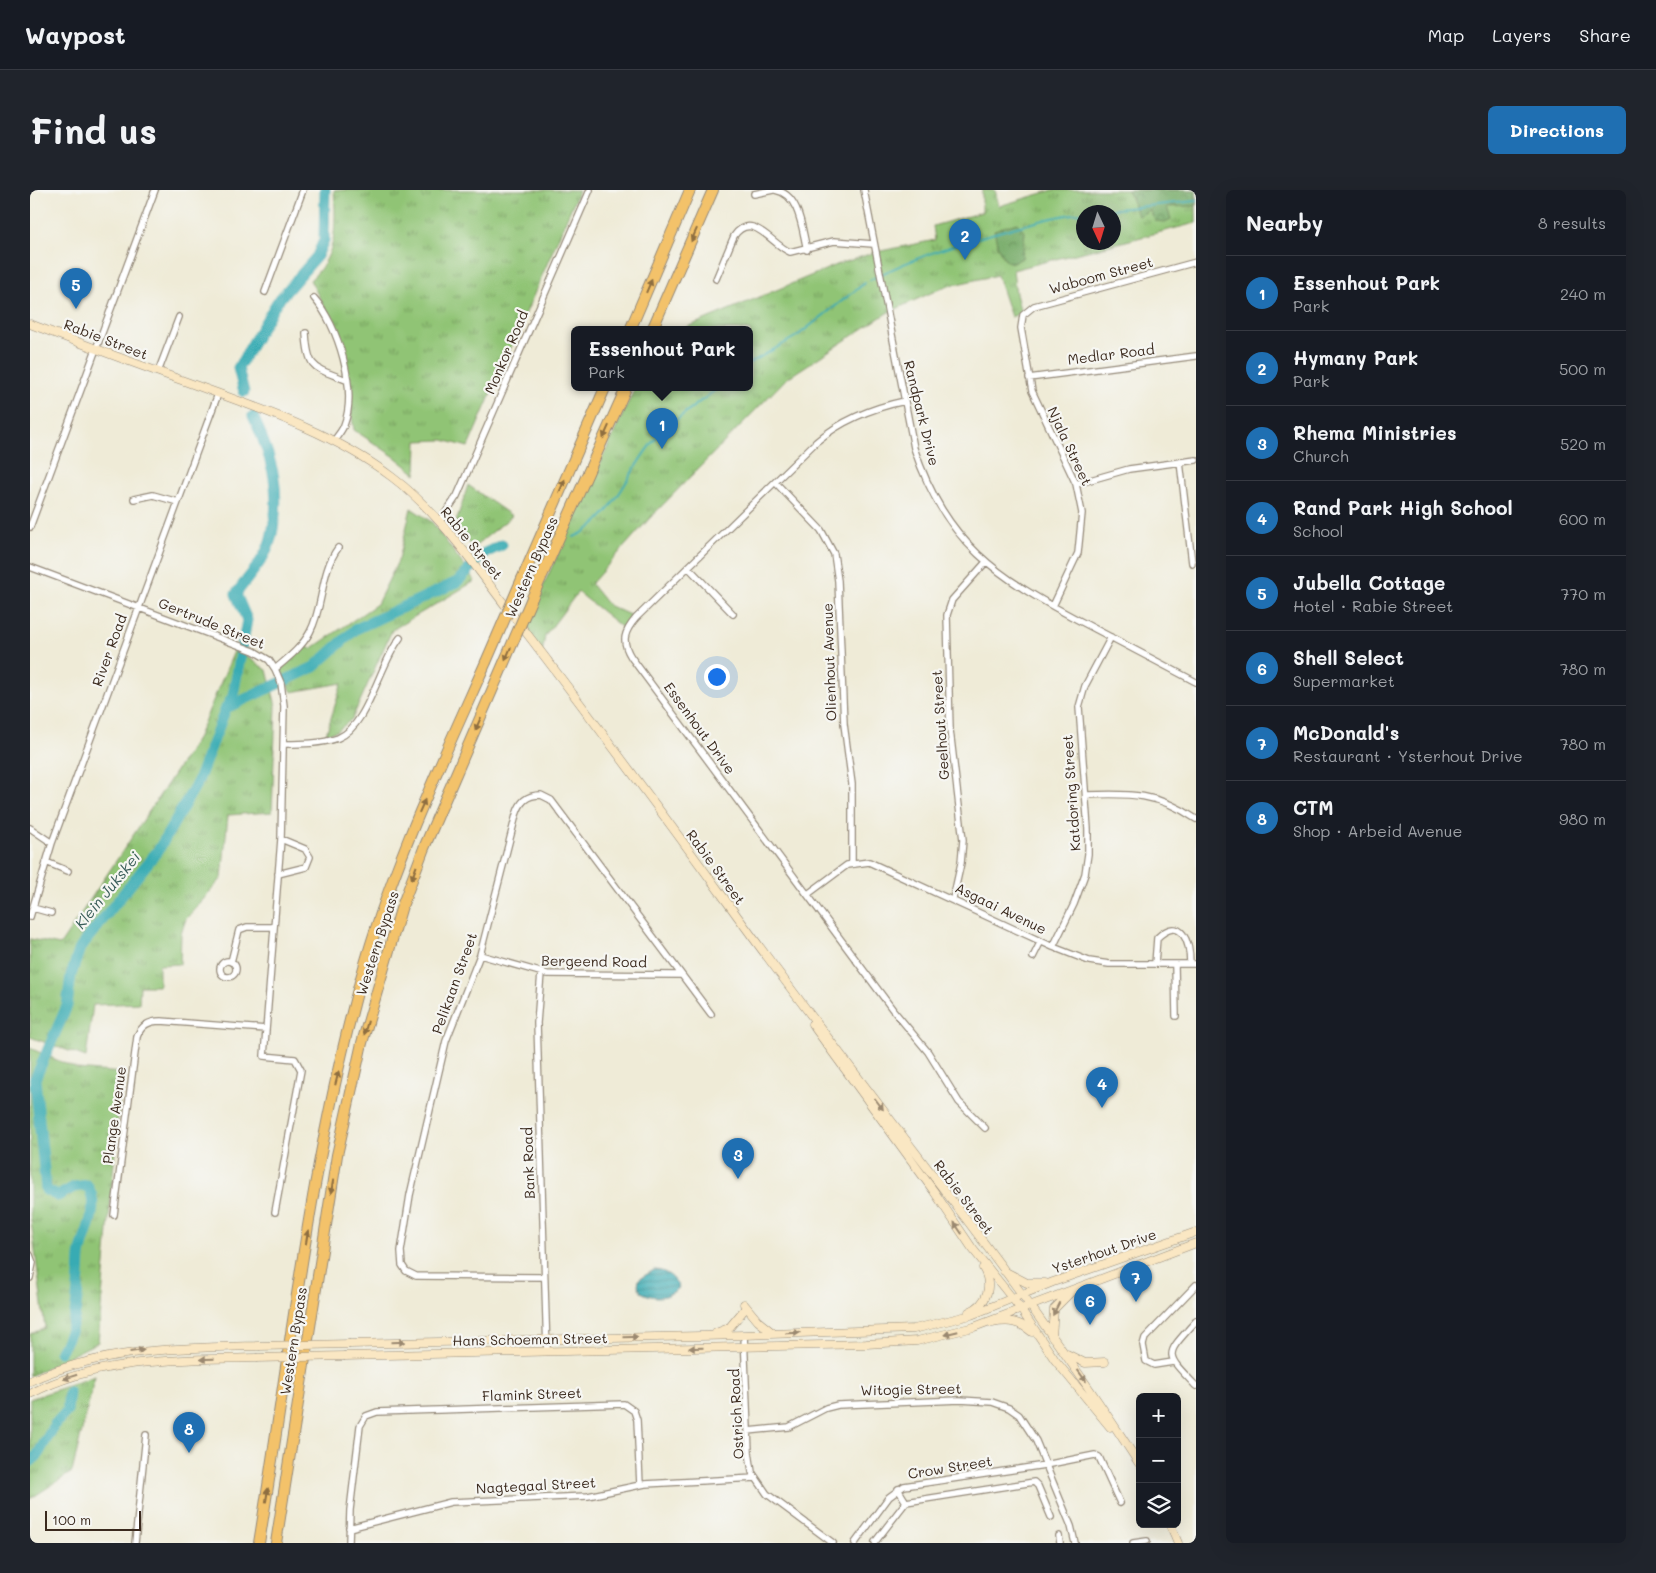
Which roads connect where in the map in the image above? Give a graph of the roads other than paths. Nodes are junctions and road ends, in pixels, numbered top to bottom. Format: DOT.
graph roads {
  1 [pos="155,190"];
  2 [pos="303,190"];
  3 [pos="590,190"];
  4 [pos="690,190"];
  5 [pos="713,190"];
  6 [pos="774,190"];
  7 [pos="864,190"];
  8 [pos="754,194"];
  9 [pos="873,244"];
  10 [pos="807,250"];
  11 [pos="1196,262"];
  12 [pos="716,279"];
  13 [pos="265,292"];
  14 [pos="314,298"];
  15 [pos="179,317"];
  16 [pos="1021,321"];
  17 [pos="30,324"];
  18 [pos="632,326"];
  19 [pos="654,326"];
  20 [pos="306,334"];
  21 [pos="95,348"];
  22 [pos="1196,356"];
  23 [pos="158,372"];
  24 [pos="1029,378"];
  25 [pos="346,380"];
  26 [pos="604,391"];
  27 [pos="625,391"];
  28 [pos="218,394"];
  29 [pos="905,401"];
  30 [pos="334,441"];
  31 [pos="1196,460"];
  32 [pos="1180,462"];
  33 [pos="776,483"];
  34 [pos="1076,484"];
  35 [pos="134,499"];
  36 [pos="178,502"];
  37 [pos="440,521"];
  38 [pos="30,527"];
  39 [pos="338,548"];
  40 [pos="986,562"];
  41 [pos="1192,563"];
  42 [pos="30,567"];
  43 [pos="688,567"];
  44 [pos="1053,606"];
  45 [pos="138,607"];
  46 [pos="733,614"];
  47 [pos="1110,637"];
  48 [pos="400,638"];
  49 [pos="276,672"];
  50 [pos="1196,682"];
  51 [pos="284,744"];
  52 [pos="1086,795"];
  53 [pos="1196,819"];
  54 [pos="30,828"];
  55 [pos="280,839"];
  56 [pos="52,842"];
  57 [pos="46,862"];
  58 [pos="852,862"];
  59 [pos="68,871"];
  60 [pos="278,874"];
  61 [pos="808,894"];
  62 [pos="953,899"];
  63 [pos="33,908"];
  64 [pos="51,913"];
  65 [pos="30,917"];
  66 [pos="274,928"];
  67 [pos="1041,941"];
  68 [pos="1053,947"];
  69 [pos="480,955"];
  70 [pos="1033,957"];
  71 [pos="231,962"];
  72 [pos="1155,964"];
  73 [pos="1193,964"];
  74 [pos="1175,965"];
  75 [pos="541,973"];
  76 [pos="679,975"];
  77 [pos="796,996"];
  78 [pos="711,1014"];
  79 [pos="1176,1016"];
  80 [pos="266,1029"];
  81 [pos="985,1128"];
  82 [pos="275,1212"];
  83 [pos="114,1215"];
  84 [pos="1196,1232"];
  85 [pos="1196,1243"];
  86 [pos="972,1248"];
  87 [pos="30,1255"];
  88 [pos="1002,1270"];
  89 [pos="544,1277"];
  90 [pos="30,1278"];
  91 [pos="1053,1282"];
  92 [pos="1196,1285"];
  93 [pos="1075,1288"];
  94 [pos="1021,1295"];
  95 [pos="1012,1299"];
  96 [pos="1029,1304"];
  97 [pos="1020,1308"];
  98 [pos="1196,1321"];
  99 [pos="945,1323"];
  100 [pos="974,1327"];
  101 [pos="774,1333"];
  102 [pos="744,1335"];
  103 [pos="709,1336"];
  104 [pos="1052,1337"];
  105 [pos="546,1339"];
  106 [pos="1043,1342"];
  107 [pos="745,1347"];
  108 [pos="1061,1350"];
  109 [pos="547,1352"];
  110 [pos="1105,1362"];
  111 [pos="1173,1362"];
  112 [pos="30,1381"];
  113 [pos="1196,1386"];
  114 [pos="30,1394"];
  115 [pos="748,1431"];
  116 [pos="146,1435"];
  117 [pos="1124,1440"];
  118 [pos="1136,1459"];
  119 [pos="1045,1466"];
  120 [pos="755,1478"];
  121 [pos="640,1485"];
  122 [pos="898,1489"];
  123 [pos="906,1502"];
  124 [pos="1120,1503"];
  125 [pos="1051,1517"];
  126 [pos="349,1528"];
  127 [pos="1172,1528"];
  128 [pos="875,1542"];
  129 [pos="1147,1542"];
  130 [pos="135,1543"];
  131 [pos="259,1543"];
  132 [pos="276,1543"];
  133 [pos="349,1543"];
  134 [pos="833,1543"];
  135 [pos="855,1543"];
  136 [pos="1075,1543"];
  137 [pos="1132,1543"];
  138 [pos="1178,1543"];
  1 -- 21 [label="street"];
  2 -- 13 [label="street"];
  3 -- 37 [label="street, Monkor Road"];
  18 -- 4 [label="highway, one-way"];
  5 -- 19 [label="highway, one-way"];
  6 -- 8 [label="street"];
  6 -- 10 [label="street"];
  7 -- 9 [label="street, Randpark Drive"];
  9 -- 10 [label="street"];
  9 -- 29 [label="street, Randpark Drive"];
  10 -- 12 [label="street"];
  11 -- 16 [label="street, Waboom Street"];
  14 -- 25 [label="street"];
  15 -- 23 [label="street"];
  16 -- 24 [label="street, Njala Street"];
  17 -- 21 [label="main road, Rabie Street"];
  20 -- 25 [label="street"];
  21 -- 23 [label="main road, Rabie Street"];
  21 -- 38 [label="street"];
  22 -- 24 [label="street, Medlar Road"];
  23 -- 28 [label="main road, Rabie Street"];
  24 -- 34 [label="street, Njala Street"];
  25 -- 30 [label="street"];
  131 -- 26 [label="highway, Western Bypass, one-way, bridge"];
  27 -- 132 [label="highway, Western Bypass, one-way, bridge"];
  28 -- 30 [label="main road, Rabie Street"];
  28 -- 36 [label="street, River Road"];
  29 -- 33 [label="street, Essenhout Drive"];
  29 -- 40 [label="street, Randpark Drive"];
  30 -- 37 [label="main road, Rabie Street"];
  31 -- 32 [label="street"];
  32 -- 34 [label="street"];
  32 -- 41 [label="street"];
  33 -- 43 [label="street, Essenhout Drive"];
  33 -- 58 [label="street, Olienhout Avenue"];
  34 -- 44 [label="street, Njala Street"];
  35 -- 36 [label="street"];
  36 -- 45 [label="street, River Road"];
  37 -- 77 [label="main road, Rabie Street"];
  39 -- 49 [label="street"];
  40 -- 44 [label="street, Randpark Drive"];
  40 -- 62 [label="street, Geelhout Street"];
  42 -- 45 [label="street, Gertrude Street"];
  43 -- 46 [label="street"];
  43 -- 61 [label="street, Essenhout Drive"];
  44 -- 47 [label="street, Randpark Drive"];
  45 -- 49 [label="street, Gertrude Street"];
  45 -- 56 [label="street, River Road"];
  47 -- 50 [label="street, Randpark Drive"];
  47 -- 52 [label="street, Katdoring Street"];
  48 -- 51 [label="street"];
  49 -- 51 [label="street, Gertrude Street"];
  51 -- 55 [label="street, Gertrude Street"];
  52 -- 53 [label="street"];
  52 -- 68 [label="street, Katdoring Street"];
  54 -- 56 [label="street"];
  55 -- 60 [label="street, Gertrude Street"];
  55 -- 60 [label="street"];
  56 -- 57 [label="street, River Road"];
  57 -- 59 [label="street"];
  57 -- 63 [label="street, River Road"];
  58 -- 61 [label="street"];
  58 -- 62 [label="street, Asgaai Avenue"];
  60 -- 66 [label="street, Gertrude Street"];
  61 -- 81 [label="street, Essenhout Drive"];
  62 -- 67 [label="street, Asgaai Avenue"];
  63 -- 64 [label="street"];
  63 -- 65 [label="street, River Road"];
  66 -- 71 [label="street"];
  66 -- 80 [label="street, Gertrude Street"];
  67 -- 68 [label="street, Asgaai Avenue"];
  67 -- 70 [label="street"];
  68 -- 72 [label="street, Asgaai Avenue"];
  69 -- 75 [label="street, Bergeend Road"];
  69 -- 76 [label="street, Pelikaan Street"];
  69 -- 89 [label="street, Pelikaan Street"];
  72 -- 73 [label="street"];
  72 -- 74 [label="street, Asgaai Avenue"];
  73 -- 74 [label="street, Asgaai Avenue"];
  74 -- 79 [label="street"];
  75 -- 76 [label="street, Bergeend Road"];
  75 -- 89 [label="street, Bank Road"];
  76 -- 78 [label="street, Pelikaan Street"];
  86 -- 77 [label="main road, Rabie Street, one-way"];
  77 -- 88 [label="main road, Rabie Street, one-way"];
  80 -- 82 [label="street, Gertrude Street"];
  80 -- 83 [label="street, Plange Avenue"];
  84 -- 91 [label="main road, Ysterhout Drive"];
  85 -- 93 [label="main road, Ysterhout Drive"];
  86 -- 95 [label="main road, Rabie Street"];
  86 -- 99 [label="main road"];
  87 -- 90 [label="street"];
  88 -- 91 [label="main road"];
  88 -- 94 [label="main road, Rabie Street"];
  89 -- 105 [label="street, Bank Road"];
  91 -- 94 [label="main road, Ysterhout Drive"];
  92 -- 111 [label="street"];
  93 -- 96 [label="main road, Ysterhout Drive"];
  93 -- 104 [label="main road, one-way"];
  94 -- 95 [label="main road, Hans Schoeman Street"];
  94 -- 96 [label="main road, Rabie Street"];
  95 -- 97 [label="main road, Rabie Street"];
  95 -- 99 [label="main road, Hans Schoeman Street"];
  96 -- 97 [label="main road, Hans Schoeman Street"];
  96 -- 104 [label="main road, Rabie Street"];
  97 -- 100 [label="main road, Hans Schoeman Street"];
  97 -- 106 [label="main road, Rabie Street"];
  98 -- 111 [label="street"];
  101 -- 99 [label="main road, Hans Schoeman Street, one-way"];
  100 -- 106 [label="main road"];
  100 -- 107 [label="main road, Hans Schoeman Street, one-way"];
  101 -- 102 [label="main road, Hans Schoeman Street"];
  101 -- 103 [label="main road"];
  102 -- 103 [label="main road, Hans Schoeman Street"];
  102 -- 107 [label="street, Ostrich Road"];
  105 -- 103 [label="main road, Hans Schoeman Street, one-way"];
  104 -- 108 [label="main road, Rabie Street"];
  105 -- 109 [label="street, Bank Road"];
  112 -- 105 [label="main road, Hans Schoeman Street, one-way, bridge"];
  106 -- 117 [label="main road"];
  107 -- 109 [label="main road, Hans Schoeman Street, one-way"];
  107 -- 115 [label="street, Ostrich Road"];
  108 -- 110 [label="main road"];
  108 -- 117 [label="main road, Rabie Street, one-way"];
  109 -- 114 [label="main road, Hans Schoeman Street, one-way, bridge"];
  111 -- 113 [label="street"];
  115 -- 119 [label="street, Witogie Street"];
  115 -- 120 [label="street, Ostrich Road"];
  116 -- 130 [label="street"];
  117 -- 118 [label="main road"];
  119 -- 122 [label="street, Crow Street"];
  119 -- 124 [label="street, Crow Street"];
  119 -- 136 [label="street, Witogie Street"];
  120 -- 121 [label="street, Nagtegaal Street"];
  120 -- 134 [label="street, Ostrich Road"];
  121 -- 126 [label="street, Nagtegaal Street"];
  121 -- 126 [label="street, Flamink Street"];
  122 -- 123 [label="street"];
  122 -- 135 [label="street, Crow Street"];
  123 -- 125 [label="street"];
  123 -- 128 [label="street"];
  126 -- 133 [label="street"];
  127 -- 138 [label="main road"];
  129 -- 137 [label="street"];
}
